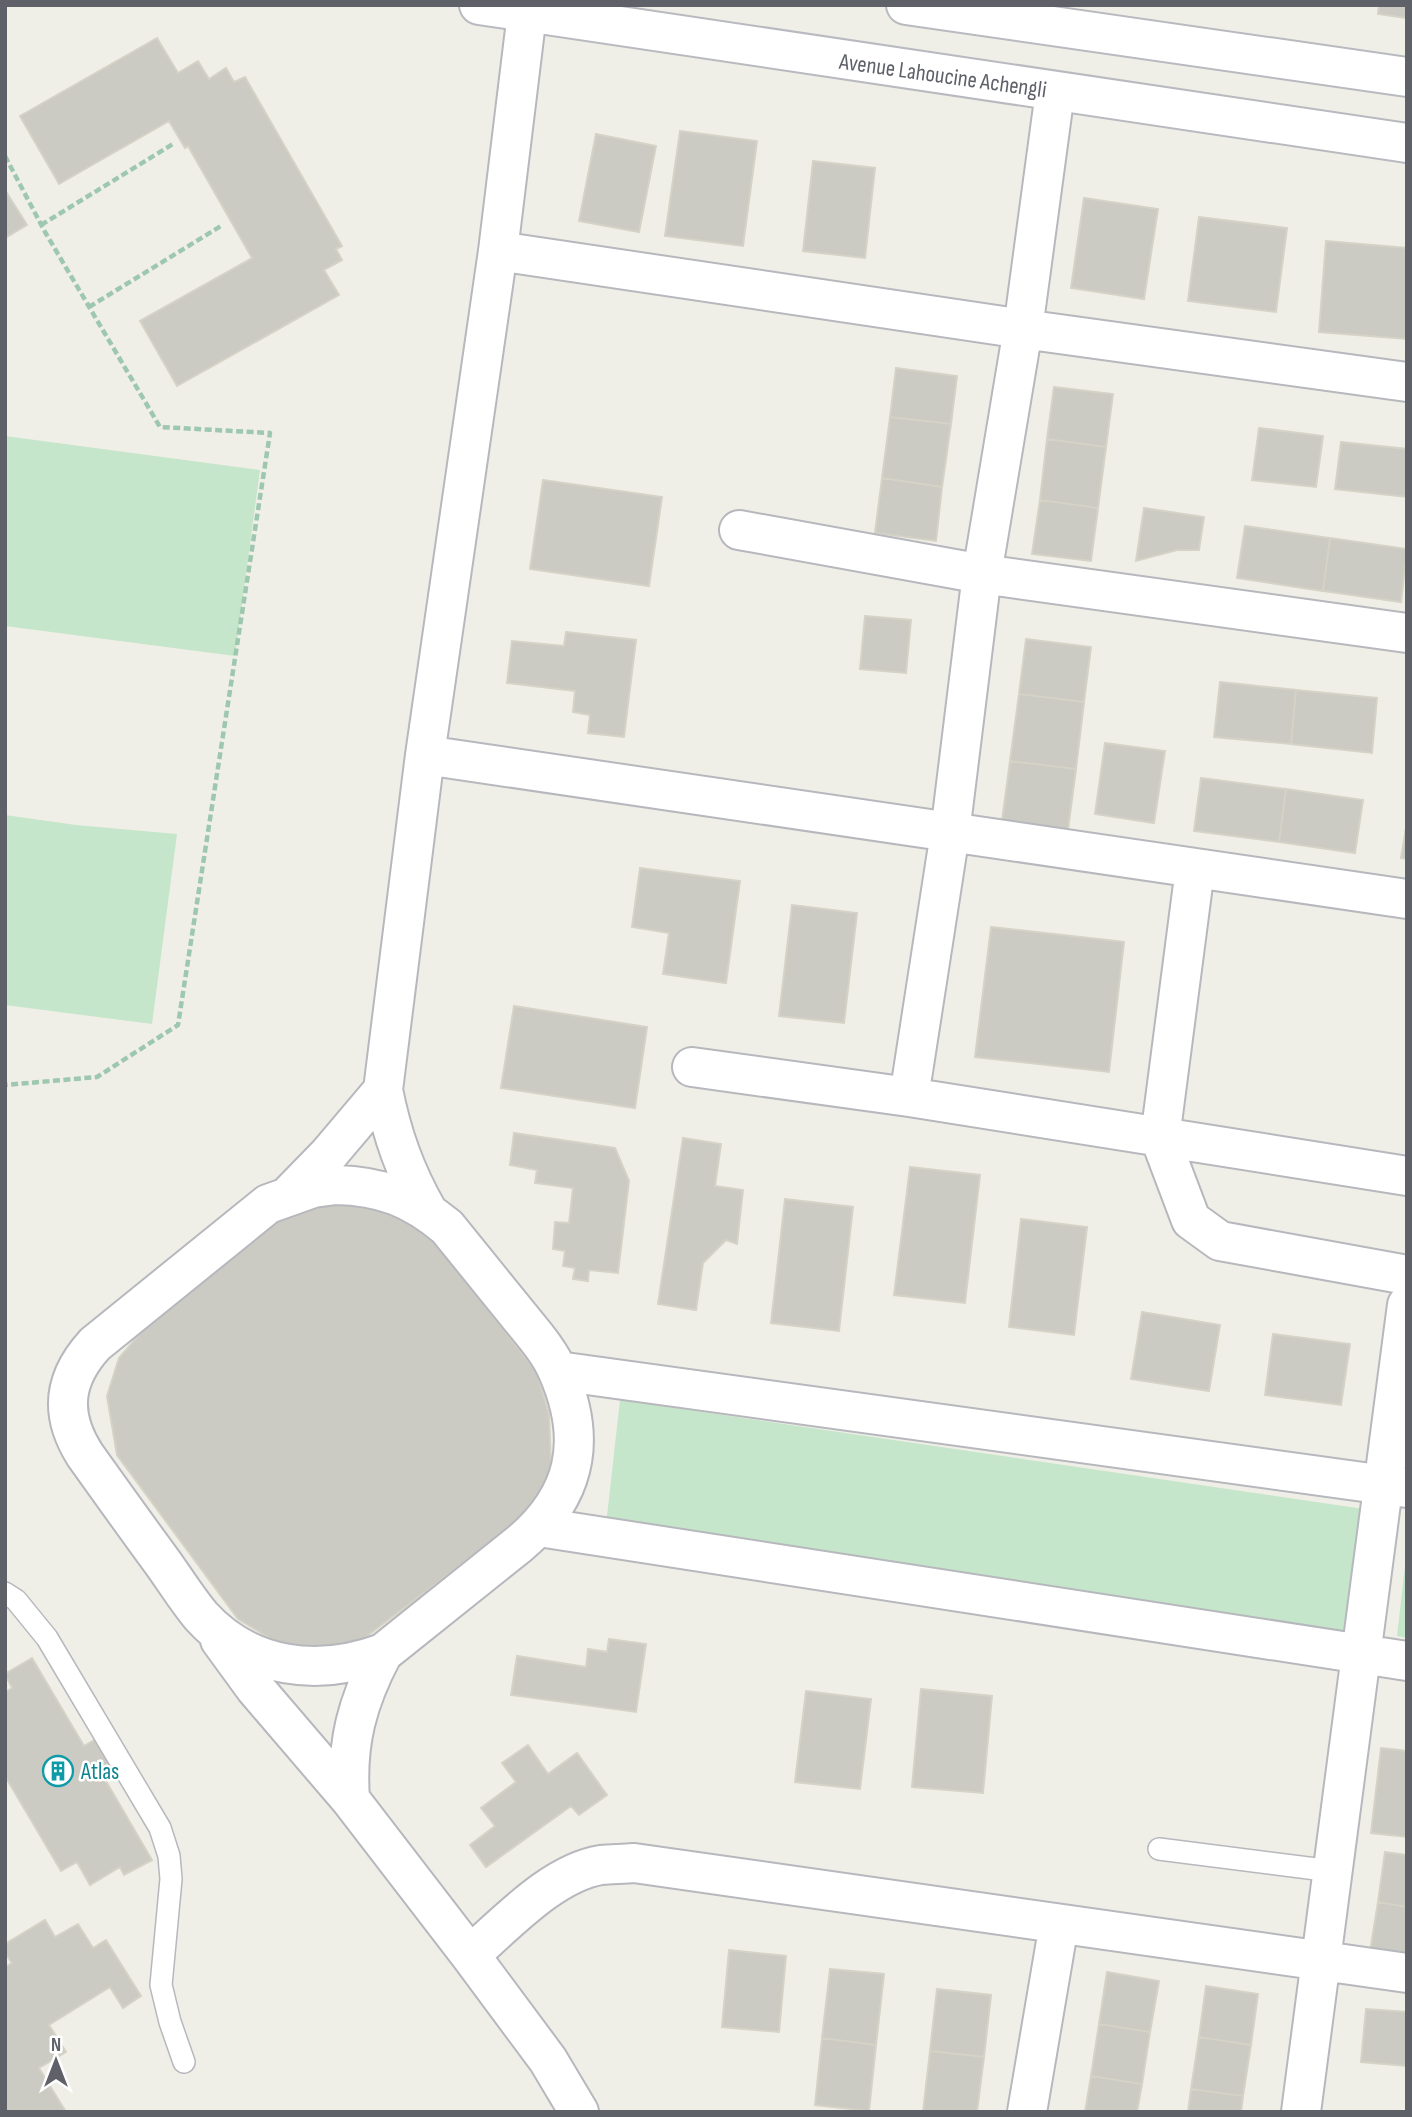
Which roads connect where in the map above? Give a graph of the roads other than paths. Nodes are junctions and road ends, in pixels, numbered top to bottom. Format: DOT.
graph roads {
  1 [pos="478,5"];
  2 [pos="906,5"];
  3 [pos="527,9"];
  4 [pos="1407,77"];
  5 [pos="1055,92"];
  6 [pos="1407,143"];
  7 [pos="498,251"];
  8 [pos="1023,329"];
  9 [pos="1407,382"];
  10 [pos="739,530"];
  11 [pos="982,574"];
  12 [pos="1407,633"];
  13 [pos="425,755"];
  14 [pos="950,833"];
  15 [pos="1195,869"];
  16 [pos="1407,900"];
  17 [pos="692,1067"];
  18 [pos="383,1090"];
  19 [pos="909,1097"];
  20 [pos="1160,1138"];
  21 [pos="1407,1176"];
  22 [pos="290,1194"];
  23 [pos="428,1212"];
  24 [pos="1407,1275"];
  25 [pos="1407,1305"];
  26 [pos="558,1371"];
  27 [pos="1395,1487"];
  28 [pos="539,1527"];
  29 [pos="5,1593"];
  30 [pos="202,1616"];
  31 [pos="383,1653"];
  32 [pos="1360,1654"];
  33 [pos="1407,1661"];
  34 [pos="350,1799"];
  35 [pos="1159,1849"];
  36 [pos="1332,1871"];
  37 [pos="1059,1924"];
  38 [pos="470,1955"];
  39 [pos="1319,1961"];
  40 [pos="1407,1973"];
  41 [pos="184,2062"];
  42 [pos="579,2112"];
  43 [pos="1027,2112"];
  44 [pos="1301,2112"];
  1 -- 3 [label="street, Avenue Lahoucine Achengli"];
  2 -- 4 [label="street"];
  3 -- 5 [label="street, Avenue Lahoucine Achengli"];
  3 -- 7 [label="street"];
  5 -- 6 [label="street, Avenue Lahoucine Achengli"];
  5 -- 8 [label="street"];
  7 -- 8 [label="street"];
  7 -- 13 [label="street"];
  8 -- 9 [label="street"];
  8 -- 11 [label="street"];
  10 -- 11 [label="street"];
  11 -- 12 [label="street"];
  11 -- 14 [label="street"];
  13 -- 14 [label="street"];
  13 -- 18 [label="street"];
  14 -- 15 [label="street"];
  14 -- 19 [label="street"];
  15 -- 16 [label="street"];
  15 -- 20 [label="street"];
  17 -- 19 [label="street"];
  18 -- 22 [label="street"];
  18 -- 23 [label="street"];
  19 -- 20 [label="street"];
  20 -- 21 [label="street"];
  20 -- 24 [label="street"];
  22 -- 23 [label="street"];
  22 -- 30 [label="street"];
  23 -- 26 [label="street"];
  25 -- 27 [label="street"];
  26 -- 27 [label="street"];
  26 -- 28 [label="street"];
  27 -- 32 [label="street"];
  28 -- 31 [label="street"];
  28 -- 32 [label="street"];
  29 -- 41 [label="lane"];
  30 -- 31 [label="street"];
  30 -- 34 [label="street"];
  31 -- 34 [label="street"];
  32 -- 33 [label="street"];
  32 -- 36 [label="street"];
  34 -- 38 [label="street"];
  35 -- 36 [label="lane"];
  36 -- 39 [label="street"];
  37 -- 38 [label="street"];
  37 -- 39 [label="street"];
  37 -- 43 [label="street"];
  38 -- 42 [label="street"];
  39 -- 40 [label="street"];
  39 -- 44 [label="street"];
}
